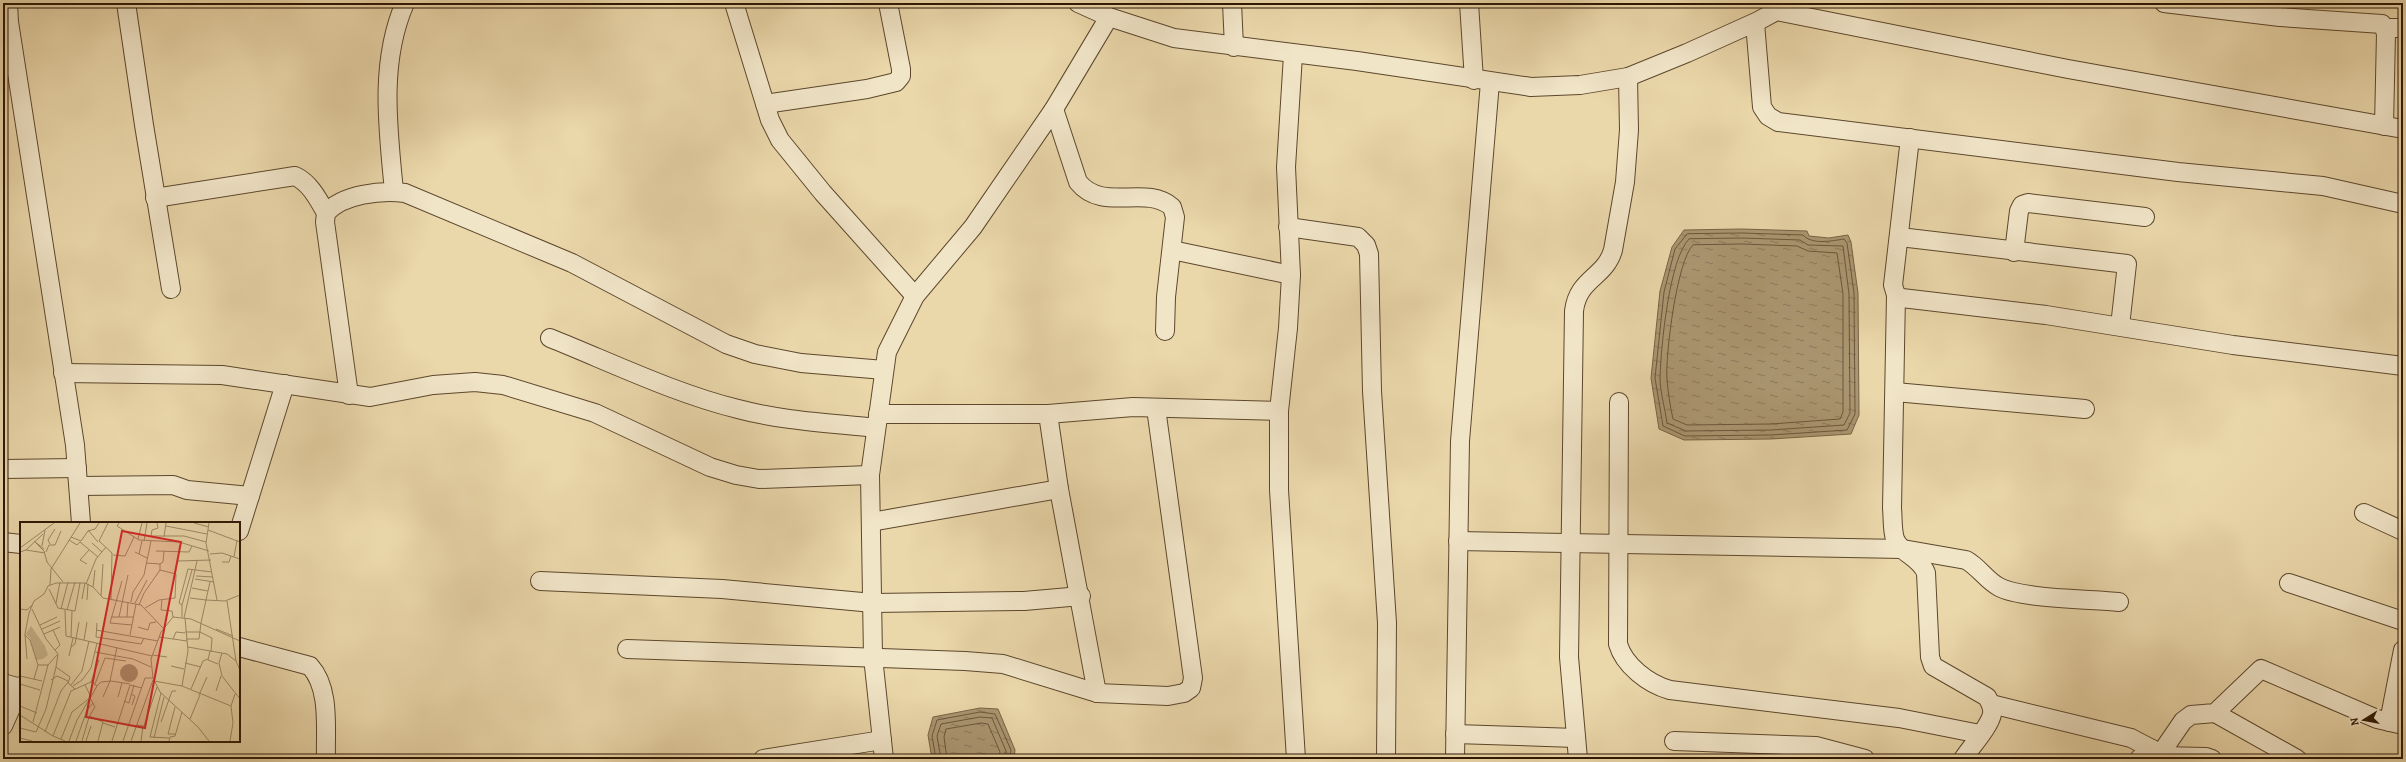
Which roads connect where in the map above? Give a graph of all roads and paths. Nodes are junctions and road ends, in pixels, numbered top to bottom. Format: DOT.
graph roads {
  1 [pos="8,3"];
  2 [pos="126,3"];
  3 [pos="405,3"];
  4 [pos="734,3"];
  5 [pos="888,3"];
  6 [pos="1078,3"];
  7 [pos="1232,3"];
  8 [pos="1469,3"];
  9 [pos="2164,3"];
  10 [pos="1784,7"];
  11 [pos="1109,17"];
  12 [pos="1755,23"];
  13 [pos="2385,28"];
  14 [pos="2403,28"];
  15 [pos="1234,47"];
  16 [pos="1293,55"];
  17 [pos="1628,77"];
  18 [pos="1482,81"];
  19 [pos="765,104"];
  20 [pos="1054,109"];
  21 [pos="2384,126"];
  22 [pos="2403,129"];
  23 [pos="1910,138"];
  24 [pos="394,191"];
  25 [pos="155,198"];
  26 [pos="2403,204"];
  27 [pos="326,213"];
  28 [pos="2145,217"];
  29 [pos="1288,228"];
  30 [pos="1900,237"];
  31 [pos="1172,250"];
  32 [pos="2014,252"];
  33 [pos="1291,275"];
  34 [pos="172,289"];
  35 [pos="1896,295"];
  36 [pos="915,296"];
  37 [pos="2120,326"];
  38 [pos="1165,331"];
  39 [pos="550,338"];
  40 [pos="2403,366"];
  41 [pos="884,370"];
  42 [pos="63,373"];
  43 [pos="285,384"];
  44 [pos="1894,392"];
  45 [pos="349,395"];
  46 [pos="1619,402"];
  47 [pos="1156,408"];
  48 [pos="2085,409"];
  49 [pos="1279,411"];
  50 [pos="1048,414"];
  51 [pos="877,421"];
  52 [pos="77,468"];
  53 [pos="3,469"];
  54 [pos="870,475"];
  55 [pos="79,486"];
  56 [pos="1059,488"];
  57 [pos="250,496"];
  58 [pos="2364,513"];
  59 [pos="81,522"];
  60 [pos="871,522"];
  61 [pos="240,528"];
  62 [pos="2403,530"];
  63 [pos="1458,541"];
  64 [pos="3,542"];
  65 [pos="20,544"];
  66 [pos="1570,544"];
  67 [pos="1618,544"];
  68 [pos="1903,549"];
  69 [pos="540,581"];
  70 [pos="2289,583"];
  71 [pos="1081,596"];
  72 [pos="2119,602"];
  73 [pos="873,603"];
  74 [pos="2403,621"];
  75 [pos="240,647"];
  76 [pos="627,649"];
  77 [pos="2403,650"];
  78 [pos="873,657"];
  79 [pos="3,684"];
  80 [pos="20,687"];
  81 [pos="1097,693"];
  82 [pos="1991,704"];
  83 [pos="2215,713"];
  84 [pos="2396,723"];
  85 [pos="3,726"];
  86 [pos="1456,734"];
  87 [pos="1980,734"];
  88 [pos="1576,738"];
  89 [pos="882,740"];
  90 [pos="1674,741"];
  91 [pos="2153,756"];
  92 [pos="326,759"];
  93 [pos="763,759"];
  94 [pos="884,759"];
  95 [pos="1296,759"];
  96 [pos="1386,759"];
  97 [pos="1455,759"];
  98 [pos="1578,759"];
  99 [pos="1865,759"];
  100 [pos="1963,759"];
  101 [pos="2212,759"];
  102 [pos="2297,759"];
  1 -- 42 [label="street"];
  2 -- 25 [label="street"];
  3 -- 24 [label="street"];
  4 -- 19 [label="street"];
  5 -- 19 [label="street"];
  6 -- 11 [label="street"];
  7 -- 15 [label="street"];
  8 -- 18 [label="street"];
  9 -- 13 [label="street"];
  10 -- 12 [label="street"];
  10 -- 21 [label="street"];
  11 -- 15 [label="street"];
  11 -- 20 [label="street"];
  12 -- 17 [label="street"];
  12 -- 23 [label="street"];
  13 -- 14 [label="street"];
  13 -- 21 [label="street"];
  15 -- 16 [label="street"];
  16 -- 18 [label="street"];
  16 -- 29 [label="street"];
  17 -- 18 [label="street"];
  17 -- 66 [label="street"];
  18 -- 63 [label="street"];
  19 -- 36 [label="street"];
  20 -- 31 [label="street"];
  20 -- 36 [label="street"];
  21 -- 22 [label="street"];
  23 -- 26 [label="street"];
  23 -- 30 [label="street"];
  24 -- 27 [label="street"];
  24 -- 41 [label="street"];
  25 -- 27 [label="street"];
  25 -- 34 [label="street"];
  27 -- 45 [label="street"];
  28 -- 32 [label="street"];
  29 -- 33 [label="street"];
  29 -- 96 [label="street"];
  30 -- 32 [label="street"];
  30 -- 35 [label="street"];
  31 -- 33 [label="street"];
  31 -- 38 [label="street"];
  32 -- 37 [label="street"];
  33 -- 49 [label="street"];
  35 -- 37 [label="street"];
  35 -- 44 [label="street"];
  36 -- 41 [label="street"];
  37 -- 40 [label="street"];
  39 -- 51 [label="street"];
  41 -- 51 [label="street"];
  42 -- 43 [label="street"];
  42 -- 52 [label="street"];
  43 -- 45 [label="street"];
  43 -- 57 [label="street"];
  44 -- 48 [label="street"];
  44 -- 68 [label="street"];
  45 -- 54 [label="street"];
  46 -- 67 [label="street"];
  47 -- 49 [label="street"];
  47 -- 50 [label="street"];
  47 -- 81 [label="street"];
  49 -- 95 [label="street"];
  50 -- 51 [label="street"];
  50 -- 56 [label="street"];
  51 -- 54 [label="street"];
  52 -- 53 [label="street"];
  52 -- 55 [label="street"];
  54 -- 60 [label="street"];
  55 -- 57 [label="street"];
  55 -- 59 [label="street"];
  56 -- 60 [label="street"];
  56 -- 71 [label="street"];
  57 -- 61 [label="street"];
  58 -- 62 [label="street"];
  60 -- 73 [label="street"];
  63 -- 66 [label="street"];
  63 -- 86 [label="street"];
  64 -- 65 [label="street"];
  66 -- 67 [label="street"];
  66 -- 88 [label="street"];
  67 -- 68 [label="street"];
  67 -- 87 [label="street"];
  68 -- 72 [label="street"];
  68 -- 82 [label="street"];
  69 -- 73 [label="street"];
  70 -- 74 [label="street"];
  71 -- 73 [label="street"];
  71 -- 81 [label="street"];
  73 -- 78 [label="street"];
  75 -- 92 [label="street"];
  76 -- 78 [label="street"];
  77 -- 84 [label="street"];
  78 -- 81 [label="street"];
  78 -- 89 [label="street"];
  79 -- 80 [label="street"];
  80 -- 85 [label="street"];
  82 -- 87 [label="street"];
  82 -- 91 [label="street"];
  83 -- 84 [label="street"];
  83 -- 91 [label="street"];
  83 -- 102 [label="street"];
  86 -- 88 [label="street"];
  86 -- 97 [label="street"];
  87 -- 100 [label="street"];
  88 -- 98 [label="street"];
  89 -- 93 [label="street"];
  89 -- 94 [label="street"];
  90 -- 99 [label="street"];
  91 -- 101 [label="street"];
}
